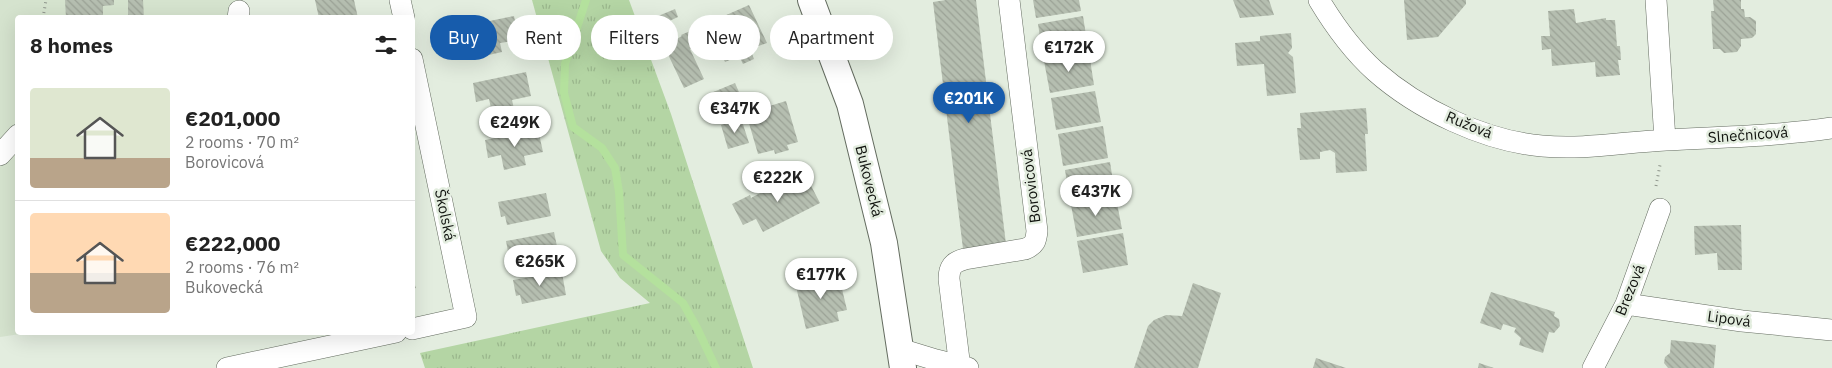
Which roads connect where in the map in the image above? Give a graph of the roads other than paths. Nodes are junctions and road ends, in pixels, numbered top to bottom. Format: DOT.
graph roads {
  1 [pos="400,0"];
  2 [pos="811,0"];
  3 [pos="1009,0"];
  4 [pos="1319,0"];
  5 [pos="1656,0"];
  6 [pos="403,15"];
  7 [pos="415,73"];
  8 [pos="1832,128"];
  9 [pos="15,139"];
  10 [pos="1665,140"];
  11 [pos="0,155"];
  12 [pos="1660,209"];
  13 [pos="1626,304"];
  14 [pos="415,328"];
  15 [pos="1832,330"];
  16 [pos="382,335"];
  17 [pos="901,358"];
  18 [pos="962,367"];
  19 [pos="227,368"];
  20 [pos="1593,368"];
  1 -- 6 [label="street"];
  2 -- 17 [label="street, Bukovecká"];
  3 -- 18 [label="street, Borovicová"];
  4 -- 10 [label="street, Ružová"];
  5 -- 10 [label="street"];
  7 -- 14 [label="street, Školská"];
  8 -- 10 [label="street, Slnečnicová"];
  9 -- 11 [label="street"];
  12 -- 13 [label="street, Brezová"];
  13 -- 15 [label="street, Lipová"];
  13 -- 20 [label="street, Brezová"];
  16 -- 19 [label="street"];
  17 -- 18 [label="street"];
}
